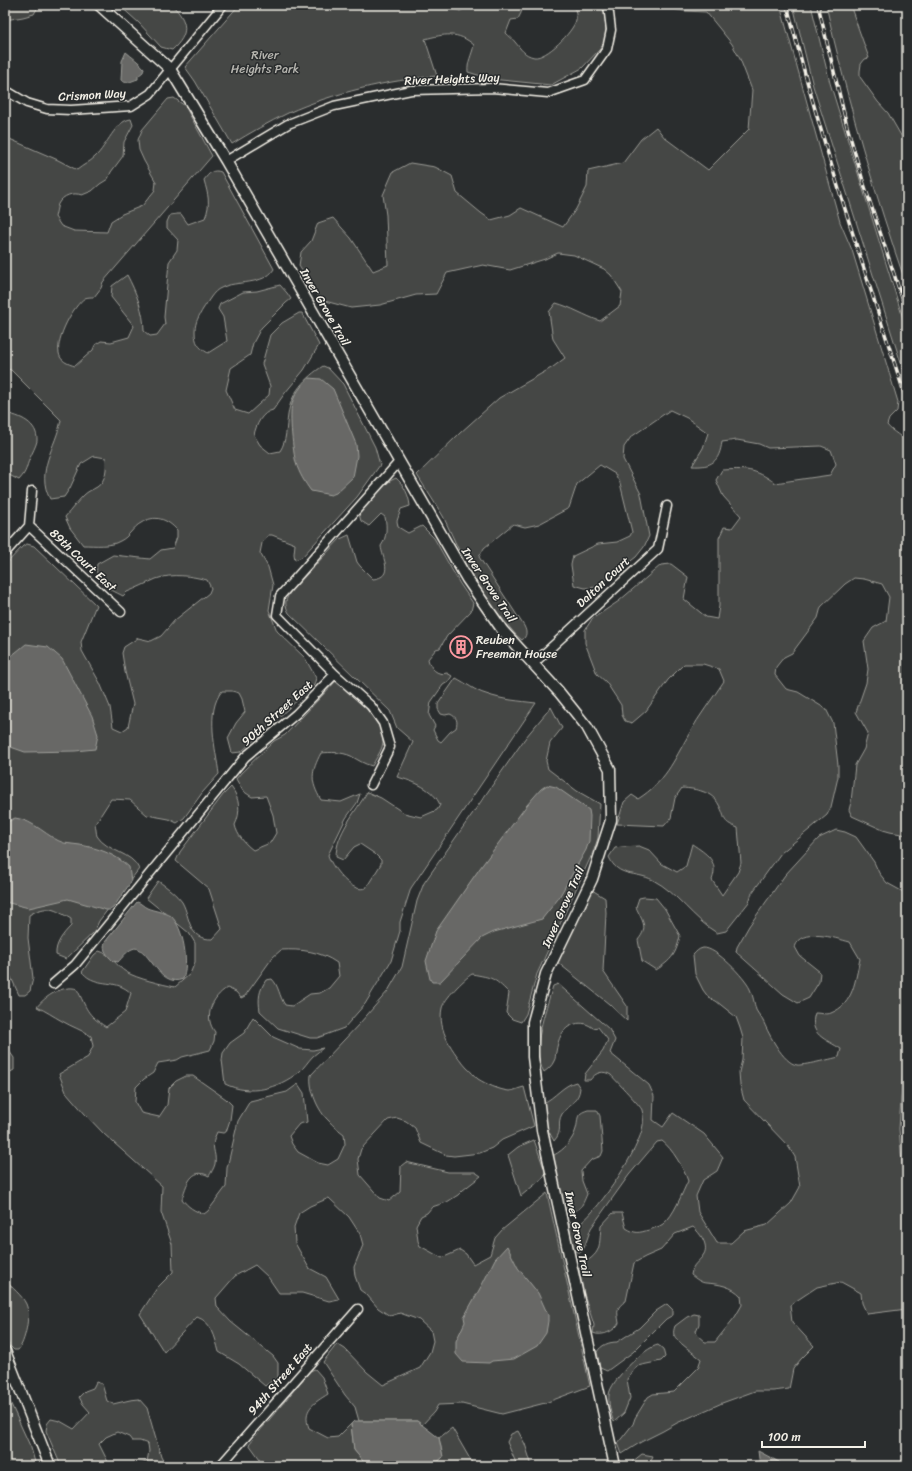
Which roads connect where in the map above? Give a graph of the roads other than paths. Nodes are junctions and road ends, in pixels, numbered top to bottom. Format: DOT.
graph roads {
  1 [pos="100,5"];
  2 [pos="223,5"];
  3 [pos="608,5"];
  4 [pos="170,69"];
  5 [pos="5,90"];
  6 [pos="226,161"];
  7 [pos="399,462"];
  8 [pos="32,491"];
  9 [pos="667,506"];
  10 [pos="29,526"];
  11 [pos="5,553"];
  12 [pos="122,612"];
  13 [pos="533,664"];
  14 [pos="335,674"];
  15 [pos="371,785"];
  16 [pos="53,984"];
  17 [pos="358,1308"];
  18 [pos="5,1351"];
  19 [pos="50,1466"];
  20 [pos="220,1466"];
  21 [pos="615,1466"];
  1 -- 4 [label="street, Inver Grove Trail"];
  2 -- 4 [label="street"];
  3 -- 6 [label="street, River Heights Way"];
  4 -- 5 [label="street, Crismon Way"];
  4 -- 6 [label="street, Inver Grove Trail"];
  6 -- 7 [label="street, Inver Grove Trail"];
  7 -- 13 [label="street, Inver Grove Trail"];
  7 -- 14 [label="street"];
  8 -- 10 [label="street"];
  9 -- 13 [label="street, Dalton Court"];
  10 -- 11 [label="street"];
  10 -- 12 [label="street, 89th Court East"];
  13 -- 21 [label="street, Inver Grove Trail"];
  14 -- 15 [label="street"];
  14 -- 16 [label="street, 90th Street East"];
  17 -- 20 [label="street, 94th Street East"];
  18 -- 19 [label="street"];
}
